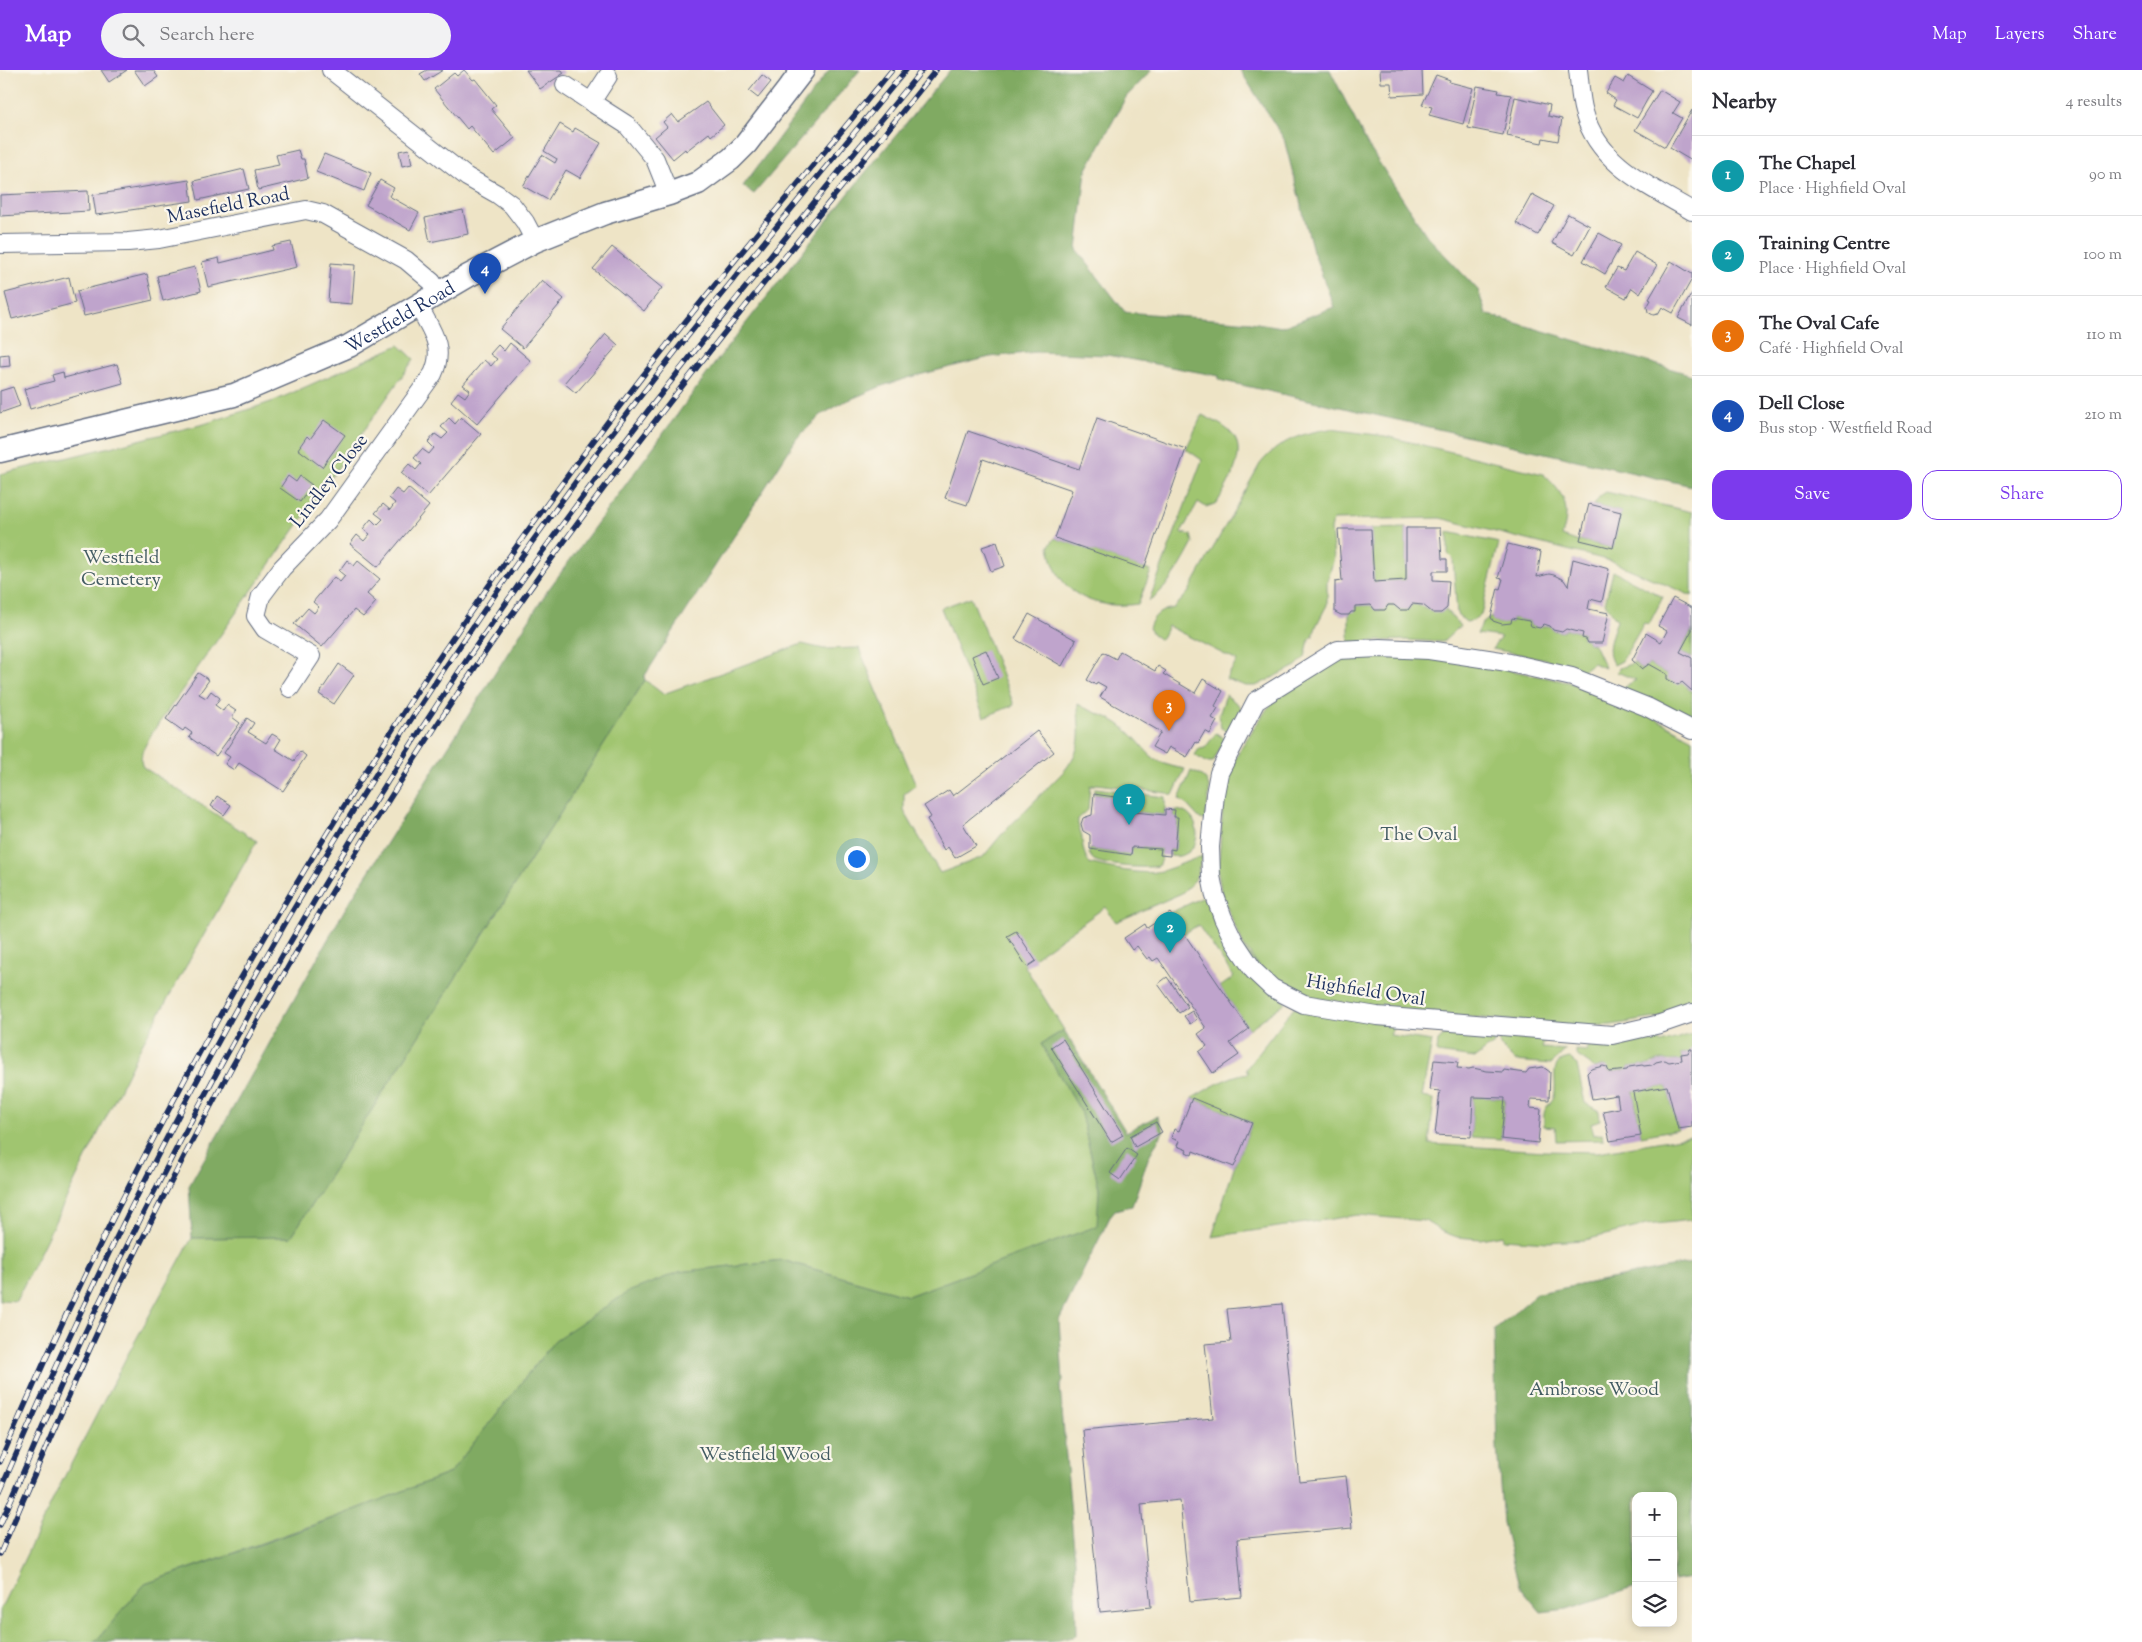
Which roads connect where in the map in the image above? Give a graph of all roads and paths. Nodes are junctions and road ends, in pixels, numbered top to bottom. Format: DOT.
graph roads {
  1 [pos="331,70"];
  2 [pos="803,70"];
  3 [pos="1578,70"];
  4 [pos="608,76"];
  5 [pos="565,86"];
  6 [pos="591,102"];
  7 [pos="669,194"];
  8 [pos="1692,211"];
  9 [pos="535,241"];
  10 [pos="0,244"];
  11 [pos="438,293"];
  12 [pos="418,305"];
  13 [pos="0,452"];
  14 [pos="290,688"];
  15 [pos="1692,730"];
  16 [pos="1692,1013"];
  1 -- 9 [label="street"];
  2 -- 7 [label="street, Westfield Road"];
  3 -- 8 [label="street"];
  4 -- 6 [label="street"];
  5 -- 6 [label="street"];
  6 -- 7 [label="street"];
  7 -- 9 [label="street, Westfield Road"];
  9 -- 11 [label="street, Westfield Road"];
  10 -- 11 [label="street, Masefield Road"];
  11 -- 12 [label="street, Westfield Road"];
  12 -- 13 [label="street, Westfield Road"];
  12 -- 14 [label="street, Lindley Close"];
  15 -- 16 [label="street, Highfield Oval"];
}
